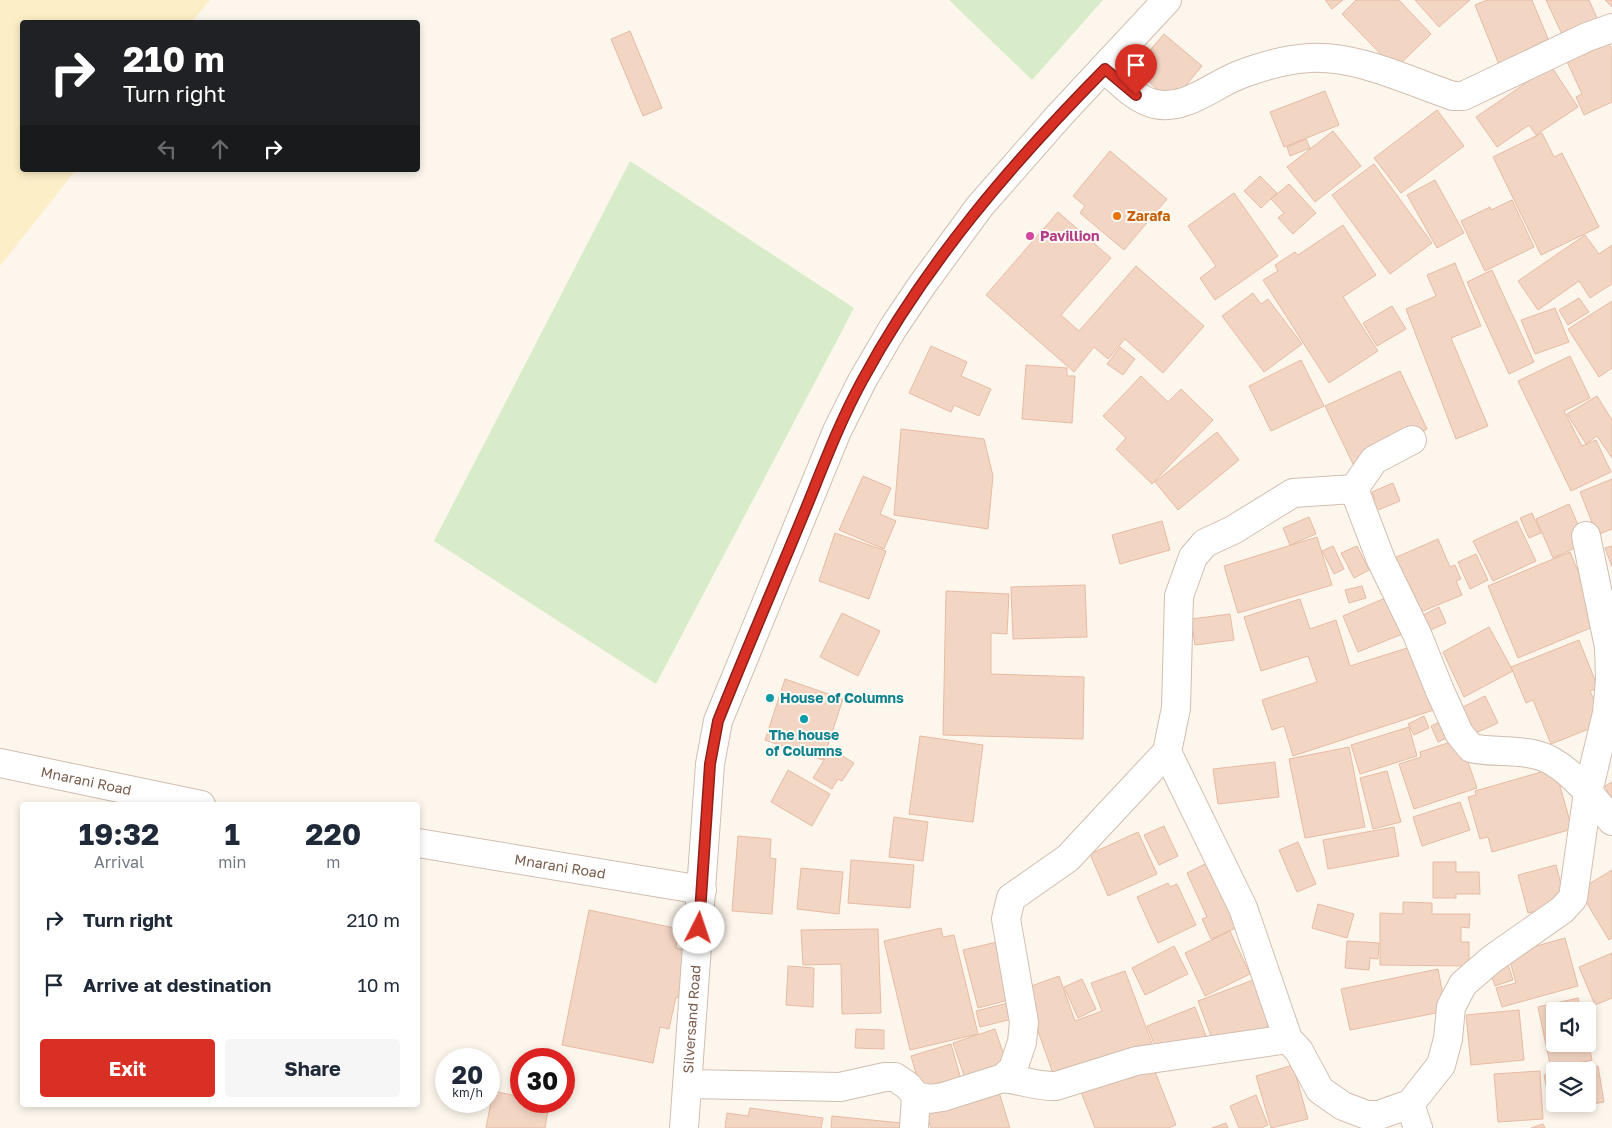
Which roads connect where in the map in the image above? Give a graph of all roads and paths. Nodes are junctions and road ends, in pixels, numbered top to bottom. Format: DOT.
graph roads {
  1 [pos="1168,0"];
  2 [pos="1612,28"];
  3 [pos="1105,69"];
  4 [pos="1412,440"];
  5 [pos="1354,489"];
  6 [pos="1586,536"];
  7 [pos="1167,752"];
  8 [pos="0,763"];
  9 [pos="1588,792"];
  10 [pos="187,802"];
  11 [pos="1612,821"];
  12 [pos="420,843"];
  13 [pos="702,890"];
  14 [pos="1288,1039"];
  15 [pos="1003,1078"];
  16 [pos="688,1084"];
  17 [pos="916,1096"];
  18 [pos="1414,1116"];
  19 [pos="684,1128"];
  20 [pos="914,1128"];
  1 -- 3 [label="street, Silversand Road"];
  2 -- 3 [label="street"];
  3 -- 13 [label="street, Silversand Road"];
  4 -- 5 [label="street"];
  5 -- 7 [label="street"];
  5 -- 9 [label="street"];
  6 -- 9 [label="street"];
  7 -- 14 [label="street"];
  7 -- 15 [label="street"];
  8 -- 10 [label="street, Mnarani Road"];
  9 -- 11 [label="street"];
  9 -- 18 [label="street"];
  12 -- 13 [label="street, Mnarani Road"];
  13 -- 16 [label="street, Silversand Road"];
  14 -- 15 [label="street"];
  14 -- 18 [label="street"];
  15 -- 17 [label="street"];
  16 -- 17 [label="street"];
  16 -- 19 [label="street, Silversand Road"];
  17 -- 20 [label="street"];
}
